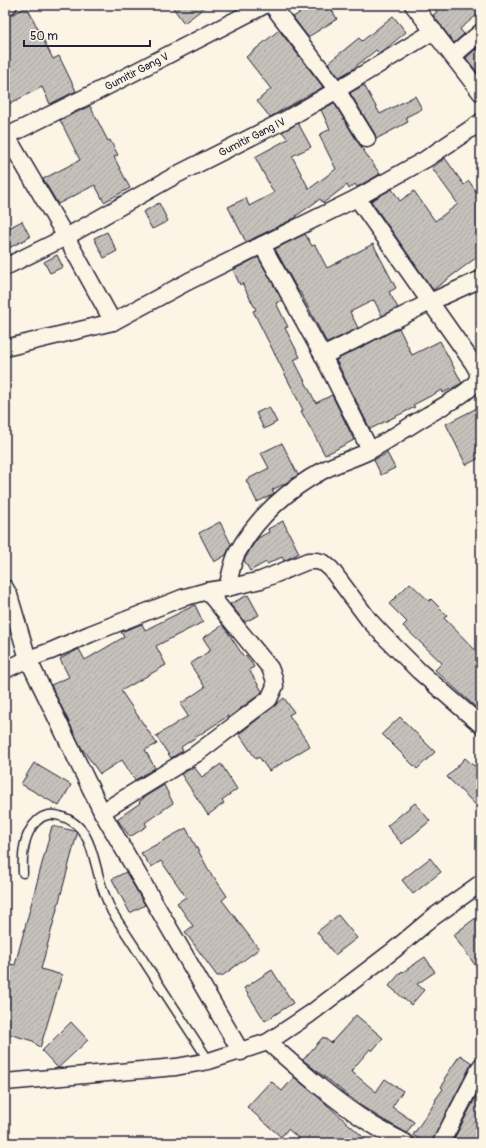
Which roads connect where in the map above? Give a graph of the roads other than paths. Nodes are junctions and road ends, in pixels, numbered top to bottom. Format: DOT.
graph roads {
  1 [pos="9,5"];
  2 [pos="265,5"];
  3 [pos="272,5"];
  4 [pos="413,5"];
  5 [pos="5,7"];
  6 [pos="434,31"];
  7 [pos="481,32"];
  8 [pos="453,56"];
  9 [pos="338,90"];
  10 [pos="481,93"];
  11 [pos="481,122"];
  12 [pos="6,135"];
  13 [pos="367,139"];
  14 [pos="356,198"];
  15 [pos="66,237"];
  16 [pos="262,245"];
  17 [pos="5,267"];
  18 [pos="481,279"];
  19 [pos="430,302"];
  20 [pos="113,322"];
  21 [pos="5,348"];
  22 [pos="323,356"];
  23 [pos="370,450"];
  24 [pos="5,588"];
  25 [pos="227,588"];
  26 [pos="207,591"];
  27 [pos="28,659"];
  28 [pos="5,670"];
  29 [pos="481,725"];
  30 [pos="102,812"];
  31 [pos="23,872"];
  32 [pos="481,883"];
  33 [pos="268,1042"];
  34 [pos="241,1052"];
  35 [pos="209,1061"];
  36 [pos="481,1066"];
  37 [pos="5,1082"];
  38 [pos="406,1143"];
  39 [pos="441,1143"];
  1 -- 5 [label="street"];
  2 -- 12 [label="street, Gumitir Gang V"];
  3 -- 9 [label="street"];
  4 -- 6 [label="street"];
  6 -- 8 [label="street"];
  6 -- 9 [label="street, Gumitir Gang IV"];
  7 -- 8 [label="street"];
  8 -- 10 [label="street"];
  9 -- 13 [label="street"];
  9 -- 15 [label="street, Gumitir Gang IV"];
  11 -- 14 [label="street"];
  12 -- 15 [label="street"];
  14 -- 16 [label="street"];
  14 -- 19 [label="street"];
  15 -- 17 [label="street, Gumitir Gang IV"];
  15 -- 20 [label="street"];
  16 -- 20 [label="street"];
  16 -- 22 [label="street"];
  18 -- 19 [label="street"];
  19 -- 22 [label="street"];
  19 -- 23 [label="street"];
  20 -- 21 [label="street"];
  22 -- 23 [label="street"];
  23 -- 25 [label="street"];
  24 -- 27 [label="street"];
  25 -- 26 [label="street"];
  25 -- 29 [label="street"];
  26 -- 27 [label="street"];
  26 -- 30 [label="street"];
  27 -- 28 [label="street"];
  27 -- 30 [label="street"];
  30 -- 34 [label="street"];
  31 -- 35 [label="lane"];
  32 -- 33 [label="street"];
  33 -- 34 [label="street"];
  33 -- 38 [label="street"];
  34 -- 35 [label="street"];
  35 -- 37 [label="street"];
  36 -- 39 [label="street"];
}
